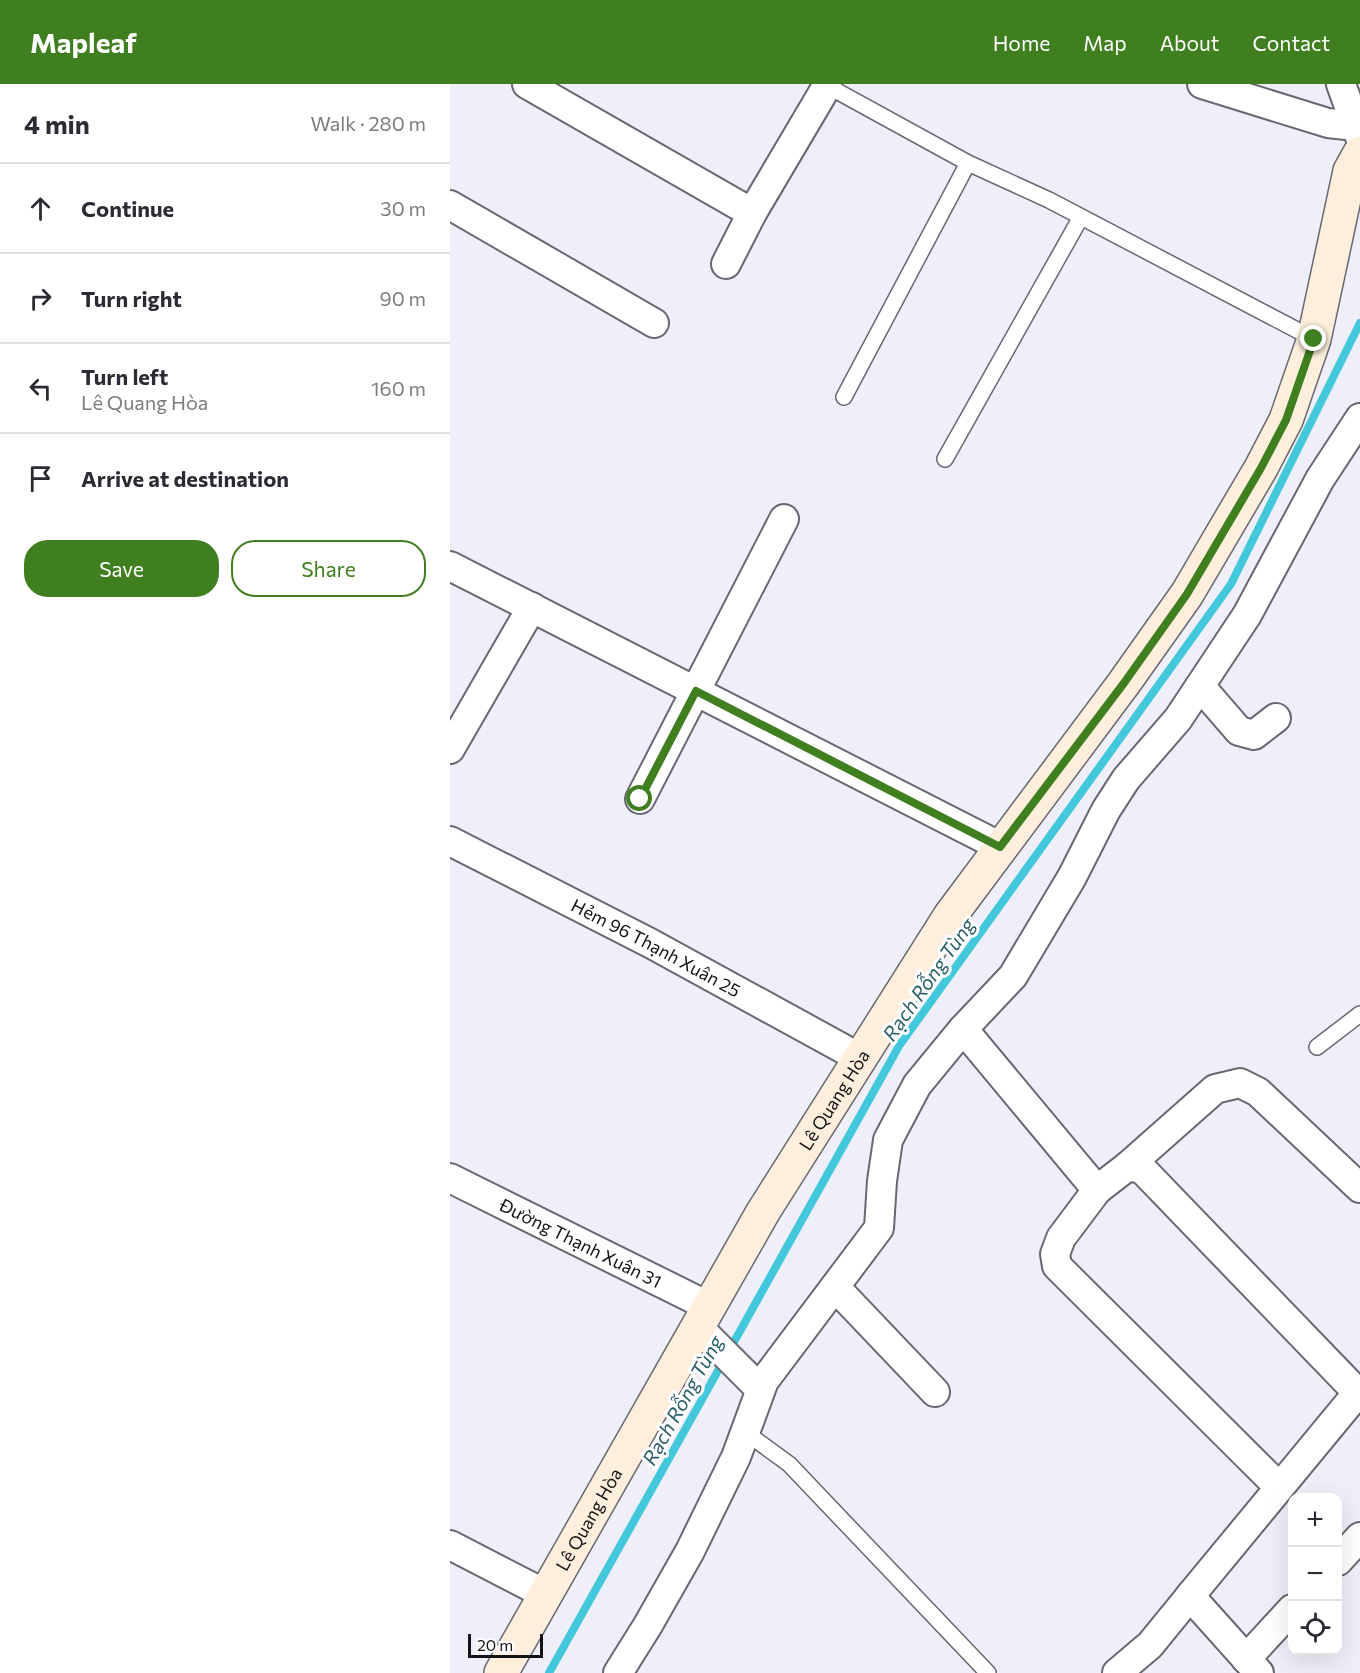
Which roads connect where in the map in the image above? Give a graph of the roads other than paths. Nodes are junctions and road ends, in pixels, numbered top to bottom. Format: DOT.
graph roads {
  1 [pos="527,84"];
  2 [pos="1202,84"];
  3 [pos="1341,84"];
  4 [pos="825,85"];
  5 [pos="1358,139"];
  6 [pos="968,164"];
  7 [pos="450,205"];
  8 [pos="752,213"];
  9 [pos="1081,217"];
  10 [pos="726,264"];
  11 [pos="654,323"];
  12 [pos="1314,339"];
  13 [pos="844,397"];
  14 [pos="1360,418"];
  15 [pos="945,459"];
  16 [pos="784,519"];
  17 [pos="452,572"];
  18 [pos="532,607"];
  19 [pos="696,691"];
  20 [pos="1206,692"];
  21 [pos="1276,718"];
  22 [pos="450,749"];
  23 [pos="640,799"];
  24 [pos="450,841"];
  25 [pos="1000,847"];
  26 [pos="1360,1014"];
  27 [pos="963,1029"];
  28 [pos="1317,1047"];
  29 [pos="860,1058"];
  30 [pos="1128,1166"];
  31 [pos="450,1178"];
  32 [pos="1360,1188"];
  33 [pos="1097,1190"];
  34 [pos="835,1287"];
  35 [pos="707,1325"];
  36 [pos="754,1383"];
  37 [pos="1359,1391"];
  38 [pos="935,1392"];
  39 [pos="745,1432"];
  40 [pos="1279,1487"];
  41 [pos="1360,1538"];
  42 [pos="450,1545"];
  43 [pos="1342,1558"];
  44 [pos="545,1594"];
  45 [pos="1190,1596"];
  46 [pos="1288,1616"];
  47 [pos="1252,1666"];
  48 [pos="501,1673"];
  49 [pos="618,1673"];
  50 [pos="988,1673"];
  51 [pos="1117,1673"];
  1 -- 8 [label="street"];
  2 -- 5 [label="street"];
  3 -- 5 [label="street"];
  4 -- 6 [label="lane"];
  4 -- 8 [label="street"];
  5 -- 12 [label="street, Lê Quang Hòa"];
  6 -- 9 [label="lane"];
  6 -- 13 [label="lane"];
  7 -- 11 [label="street"];
  8 -- 10 [label="street"];
  9 -- 12 [label="lane"];
  9 -- 15 [label="lane"];
  12 -- 25 [label="street, Lê Quang Hòa"];
  14 -- 20 [label="street"];
  16 -- 19 [label="street"];
  17 -- 18 [label="street"];
  18 -- 19 [label="street"];
  18 -- 22 [label="street"];
  19 -- 23 [label="street"];
  19 -- 25 [label="street"];
  20 -- 21 [label="street"];
  20 -- 27 [label="street"];
  24 -- 29 [label="street, Hẻm 96 Thạnh Xuân 25"];
  25 -- 29 [label="street, Lê Quang Hòa"];
  26 -- 28 [label="lane"];
  27 -- 33 [label="street"];
  27 -- 34 [label="street"];
  29 -- 35 [label="street, Lê Quang Hòa"];
  30 -- 32 [label="street"];
  30 -- 33 [label="street"];
  30 -- 37 [label="street"];
  31 -- 35 [label="street, Đường Thạnh Xuân 31"];
  33 -- 40 [label="street"];
  34 -- 36 [label="street"];
  34 -- 38 [label="street"];
  35 -- 36 [label="street, Đường Thạnh Xuân 31"];
  35 -- 44 [label="street, Lê Quang Hòa"];
  36 -- 39 [label="street"];
  37 -- 40 [label="street"];
  39 -- 49 [label="street"];
  39 -- 50 [label="lane"];
  40 -- 45 [label="street"];
  41 -- 43 [label="street"];
  42 -- 44 [label="street"];
  44 -- 48 [label="street, Lê Quang Hòa"];
  45 -- 47 [label="street"];
  45 -- 51 [label="street"];
  46 -- 47 [label="street"];
}
